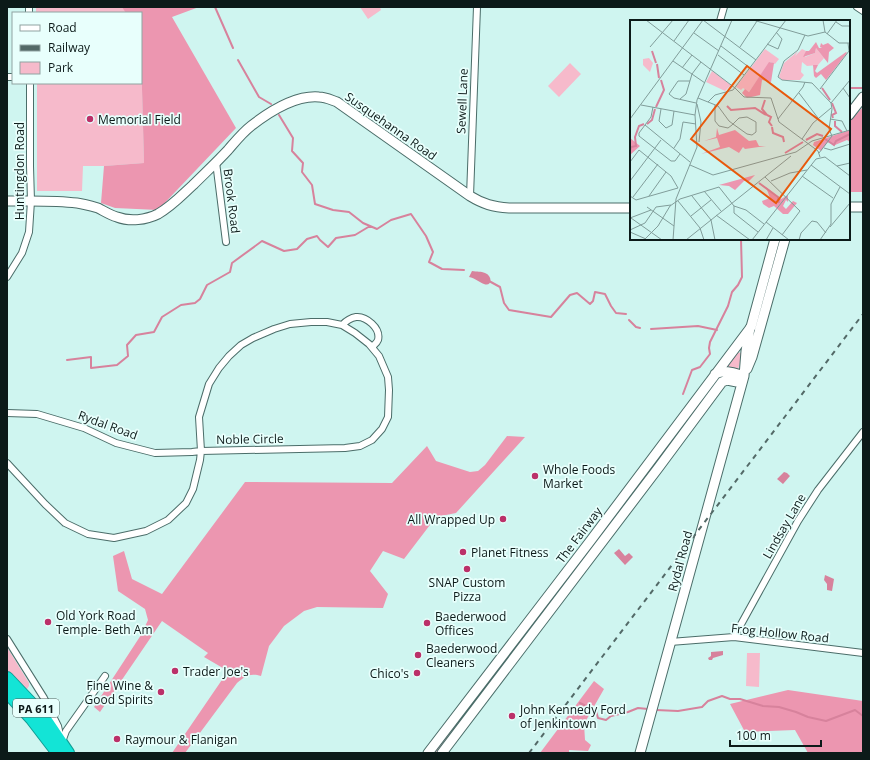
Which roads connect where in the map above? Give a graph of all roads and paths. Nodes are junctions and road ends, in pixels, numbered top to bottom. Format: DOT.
graph roads {
  1 [pos="477,7"];
  2 [pos="724,7"];
  3 [pos="857,7"];
  4 [pos="863,11"];
  5 [pos="720,20"];
  6 [pos="30,84"];
  7 [pos="863,96"];
  8 [pos="850,107"];
  9 [pos="850,114"];
  10 [pos="216,162"];
  11 [pos="470,196"];
  12 [pos="7,201"];
  13 [pos="32,201"];
  14 [pos="850,207"];
  15 [pos="863,207"];
  16 [pos="630,208"];
  17 [pos="775,240"];
  18 [pos="785,240"];
  19 [pos="226,242"];
  20 [pos="7,277"];
  21 [pos="342,325"];
  22 [pos="751,327"];
  23 [pos="372,348"];
  24 [pos="715,374"];
  25 [pos="743,380"];
  26 [pos="7,413"];
  27 [pos="673,430"];
  28 [pos="863,432"];
  29 [pos="681,437"];
  30 [pos="201,451"];
  31 [pos="7,463"];
  32 [pos="734,637"];
  33 [pos="7,639"];
  34 [pos="670,642"];
  35 [pos="863,653"];
  36 [pos="105,676"];
  37 [pos="7,678"];
  38 [pos="7,692"];
  39 [pos="60,748"];
  40 [pos="68,753"];
  41 [pos="428,753"];
  42 [pos="442,753"];
  43 [pos="640,753"];
  1 -- 11 [label="street, Sewell Lane"];
  2 -- 5 [label="street"];
  3 -- 4 [label="street"];
  6 -- 13 [label="street, Huntingdon Road"];
  7 -- 8 [label="main road"];
  7 -- 9 [label="main road"];
  10 -- 11 [label="main road, Susquehanna Road"];
  10 -- 13 [label="main road, Susquehanna Road"];
  10 -- 19 [label="street, Brook Road"];
  11 -- 16 [label="main road, Susquehanna Road"];
  12 -- 13 [label="main road, Susquehanna Road"];
  13 -- 20 [label="street, Huntingdon Road"];
  14 -- 15 [label="main road"];
  17 -- 22 [label="main road, The Fairway"];
  18 -- 25 [label="main road, Rydal Road"];
  21 -- 23 [label="street, Noble Circle"];
  21 -- 23 [label="street"];
  21 -- 30 [label="street, Noble Circle"];
  22 -- 24 [label="main road, The Fairway"];
  22 -- 25 [label="main road, Rydal Road"];
  23 -- 30 [label="street, Noble Circle"];
  24 -- 25 [label="main road"];
  24 -- 27 [label="main road, The Fairway"];
  25 -- 29 [label="main road, The Fairway"];
  25 -- 34 [label="main road, Rydal Road"];
  26 -- 30 [label="street, Rydal Road"];
  27 -- 29 [label="main road"];
  27 -- 41 [label="main road, The Fairway"];
  28 -- 32 [label="street, Lindsay Lane"];
  29 -- 42 [label="main road, The Fairway"];
  30 -- 31 [label="street"];
  32 -- 34 [label="street, Frog Hollow Road"];
  32 -- 35 [label="street, Frog Hollow Road"];
  33 -- 39 [label="street"];
  34 -- 43 [label="main road, Rydal Road"];
  36 -- 39 [label="street"];
  37 -- 39 [label="highway, PA 611"];
  38 -- 39 [label="highway, PA 611"];
  39 -- 40 [label="highway, PA 611"];
}
